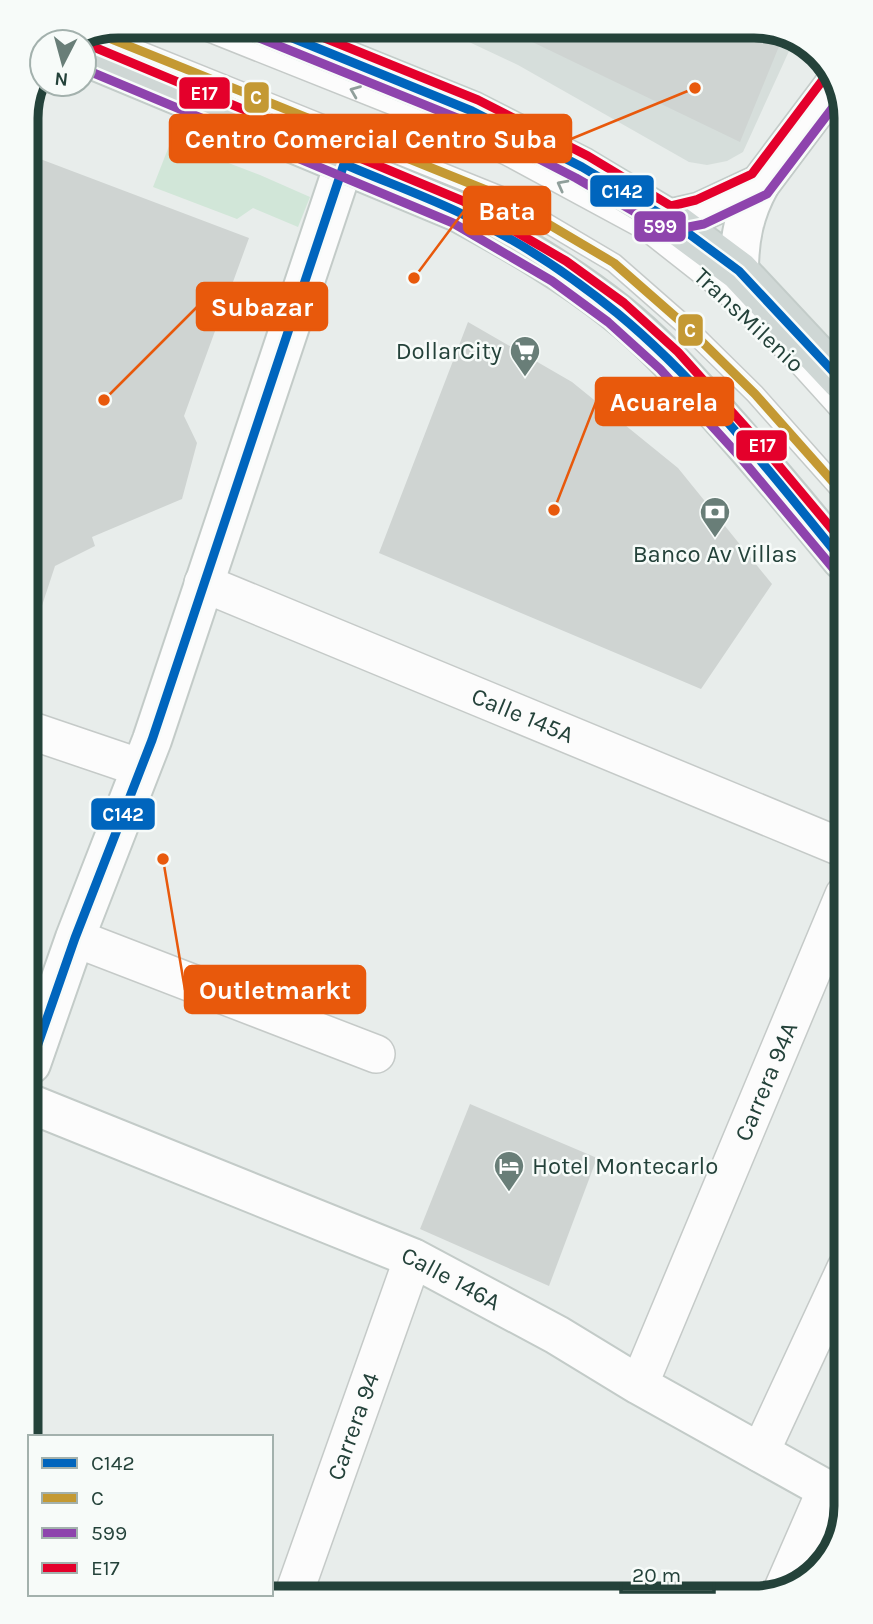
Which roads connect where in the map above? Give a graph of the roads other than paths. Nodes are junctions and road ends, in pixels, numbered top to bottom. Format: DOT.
graph roads {
  1 [pos="112,39"];
  2 [pos="226,39"];
  3 [pos="294,39"];
  4 [pos="98,62"];
  5 [pos="829,92"];
  6 [pos="344,164"];
  7 [pos="760,184"];
  8 [pos="669,219"];
  9 [pos="738,271"];
  10 [pos="834,373"];
  11 [pos="834,404"];
  12 [pos="834,483"];
  13 [pos="834,551"];
  14 [pos="203,583"];
  15 [pos="39,733"];
  16 [pos="141,768"];
  17 [pos="834,844"];
  18 [pos="834,919"];
  19 [pos="75,938"];
  20 [pos="39,1041"];
  21 [pos="376,1054"];
  22 [pos="39,1107"];
  23 [pos="413,1258"];
  24 [pos="834,1294"];
  25 [pos="639,1385"];
  26 [pos="760,1453"];
  27 [pos="834,1495"];
  28 [pos="834,1500"];
  29 [pos="790,1577"];
  30 [pos="297,1585"];
  1 -- 12 [label="lane, TransMilenio"];
  11 -- 2 [label="lane, TransMilenio, one-way"];
  3 -- 8 [label="main road"];
  4 -- 6 [label="main road"];
  5 -- 7 [label="main road"];
  6 -- 13 [label="main road"];
  6 -- 14 [label="main road"];
  7 -- 8 [label="main road"];
  7 -- 9 [label="main road"];
  8 -- 9 [label="main road"];
  9 -- 10 [label="main road"];
  14 -- 16 [label="main road"];
  14 -- 17 [label="street, Calle 145A"];
  15 -- 16 [label="street"];
  16 -- 19 [label="main road"];
  18 -- 25 [label="street, Carrera 94A"];
  19 -- 20 [label="main road"];
  19 -- 21 [label="street"];
  22 -- 23 [label="main road, Calle 146A"];
  23 -- 25 [label="main road, Calle 146A"];
  23 -- 30 [label="street, Carrera 94"];
  24 -- 26 [label="street"];
  25 -- 26 [label="main road, Calle 146A"];
  26 -- 27 [label="main road, Calle 146A"];
  28 -- 29 [label="street"];
}
